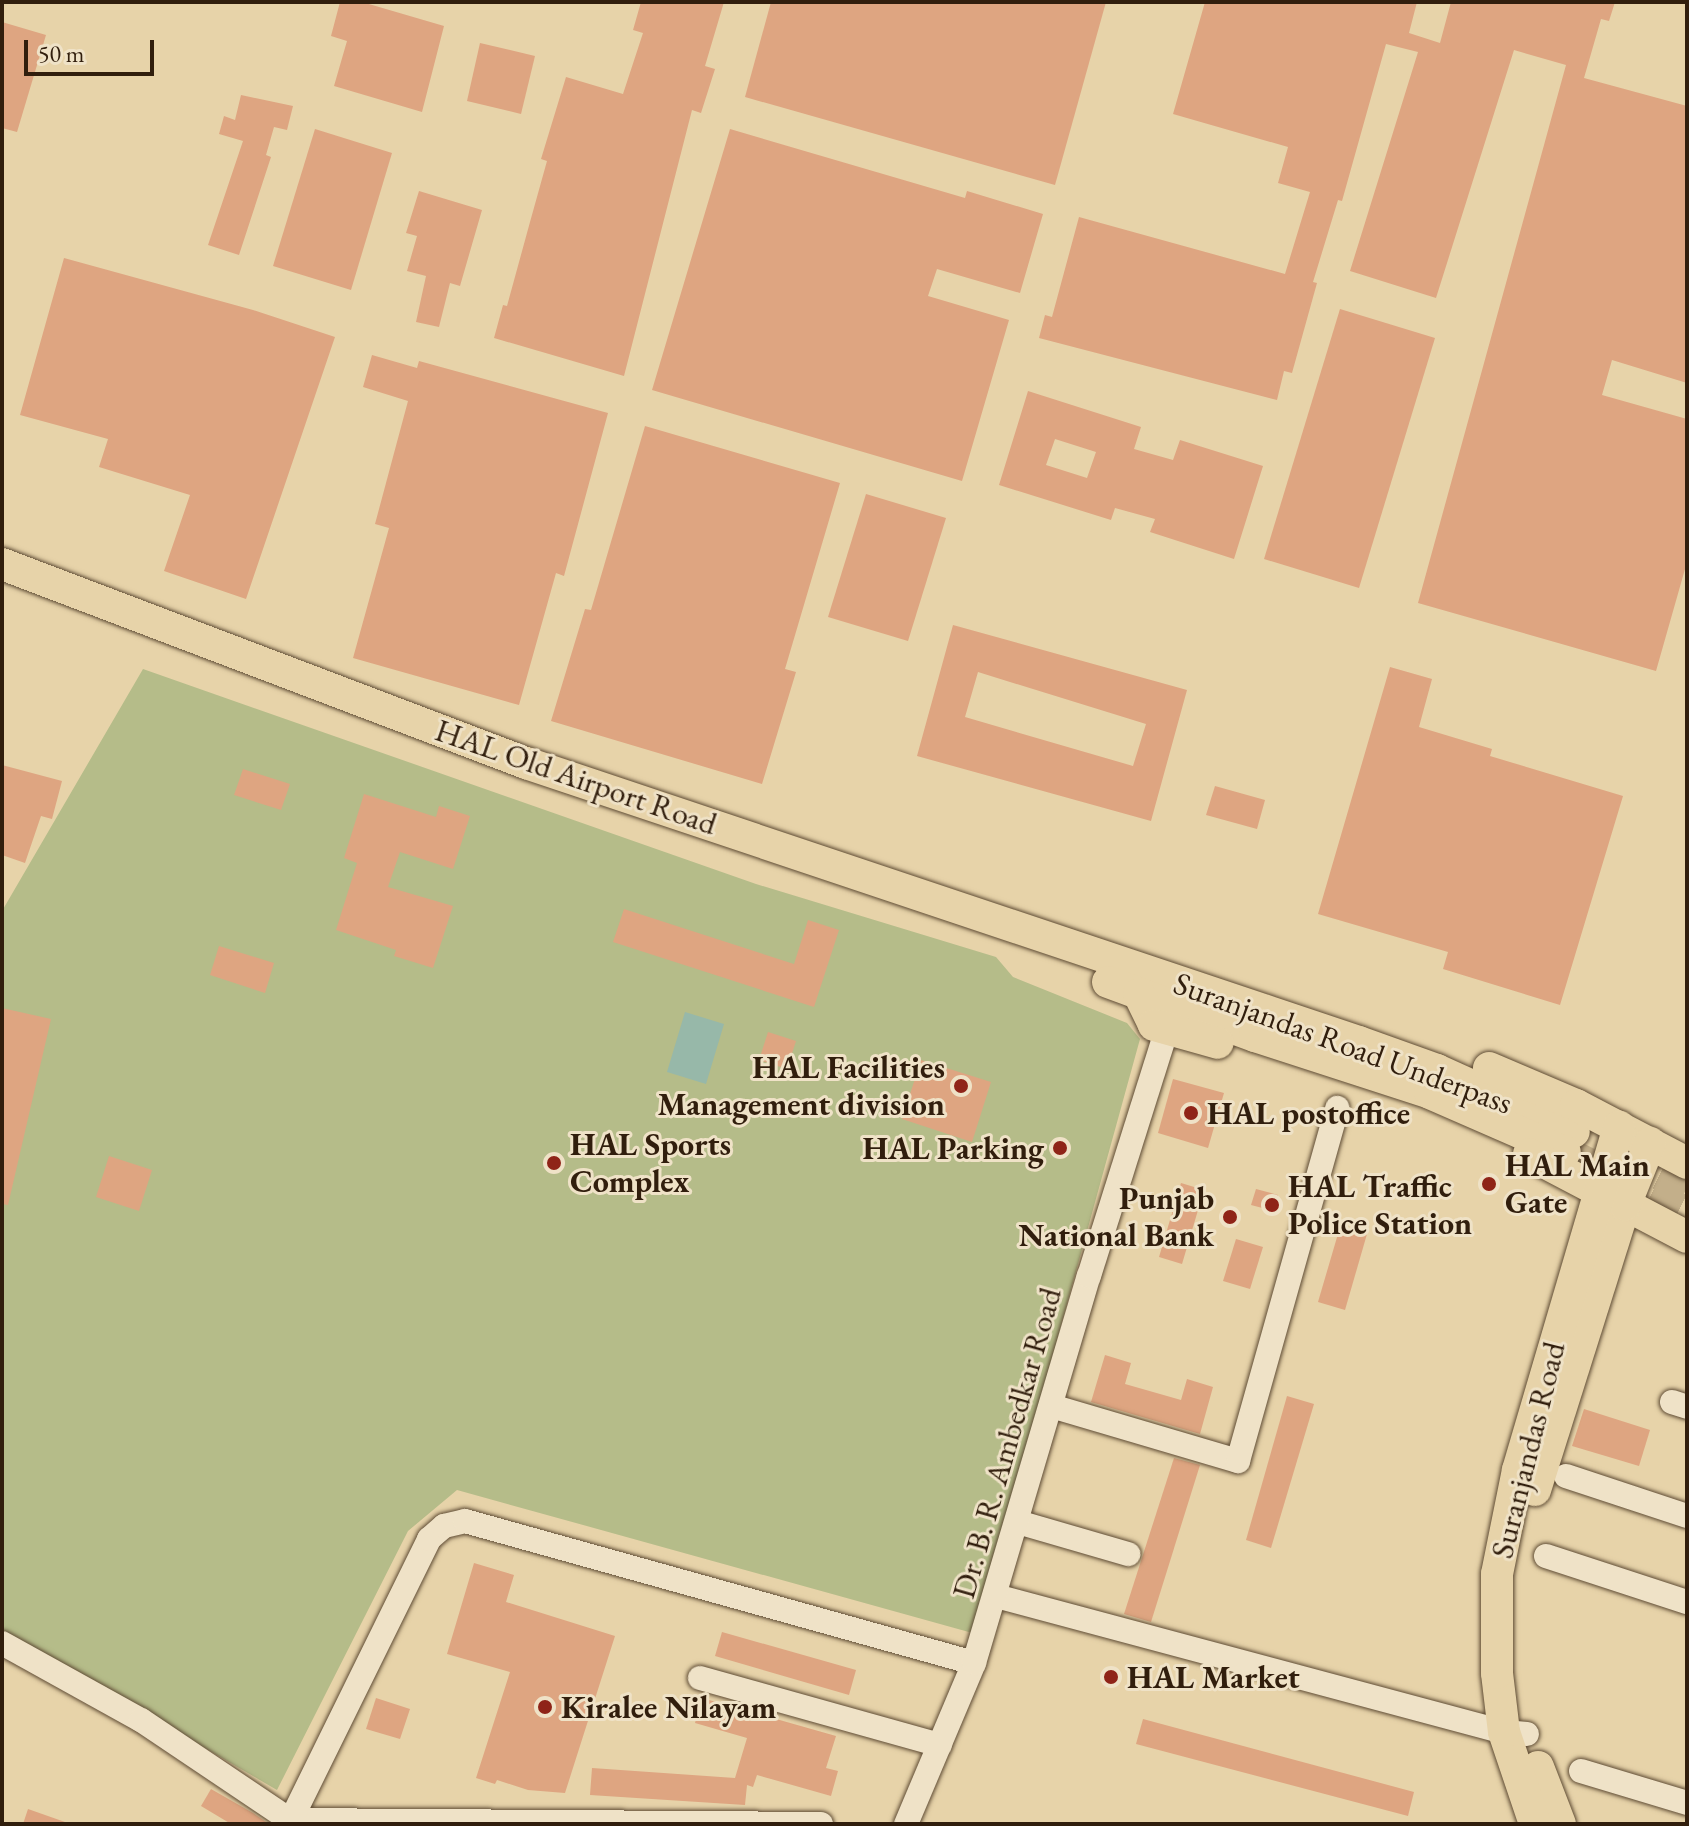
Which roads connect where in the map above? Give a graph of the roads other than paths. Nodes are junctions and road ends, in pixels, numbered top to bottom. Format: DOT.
graph roads {
  1 [pos="2,564"];
  2 [pos="2,585"];
  3 [pos="1147,985"];
  4 [pos="1167,1029"];
  5 [pos="1337,1108"];
  6 [pos="1619,1127"];
  7 [pos="1570,1142"];
  8 [pos="1650,1143"];
  9 [pos="1687,1163"];
  10 [pos="1611,1199"];
  11 [pos="1686,1221"];
  12 [pos="1051,1406"];
  13 [pos="1566,1476"];
  14 [pos="1687,1516"];
  15 [pos="1018,1522"];
  16 [pos="1128,1554"];
  17 [pos="1546,1556"];
  18 [pos="996,1596"];
  19 [pos="1687,1602"];
  20 [pos="2,1643"];
  21 [pos="974,1663"];
  22 [pos="700,1678"];
  23 [pos="1516,1733"];
  24 [pos="940,1745"];
  25 [pos="1581,1771"];
  26 [pos="1687,1803"];
  27 [pos="289,1822"];
  28 [pos="477,1822"];
  29 [pos="821,1824"];
  30 [pos="906,1824"];
  31 [pos="1535,1824"];
  32 [pos="1560,1824"];
  1 -- 3 [label="main road, HAL Old Airport Road"];
  2 -- 3 [label="main road, HAL Old Airport Road"];
  3 -- 4 [label="main road"];
  3 -- 6 [label="main road"];
  3 -- 7 [label="main road, Suranjandas Road Underpass"];
  4 -- 10 [label="main road"];
  4 -- 12 [label="street, Dr. B. R. Ambedkar Road"];
  5 -- 12 [label="street"];
  6 -- 8 [label="main road"];
  6 -- 10 [label="main road, Suranjandas Road"];
  8 -- 9 [label="main road"];
  8 -- 10 [label="main road, Suranjandas Road"];
  10 -- 11 [label="main road"];
  10 -- 23 [label="main road, Suranjandas Road"];
  12 -- 15 [label="street, Dr. B. R. Ambedkar Road"];
  13 -- 14 [label="street"];
  15 -- 16 [label="street"];
  15 -- 18 [label="street, Dr. B. R. Ambedkar Road"];
  17 -- 19 [label="street"];
  18 -- 21 [label="street, Dr. B. R. Ambedkar Road"];
  18 -- 23 [label="street"];
  20 -- 27 [label="street"];
  21 -- 24 [label="street, Dr. B. R. Ambedkar Road"];
  21 -- 27 [label="street"];
  22 -- 24 [label="street"];
  23 -- 31 [label="main road, Suranjandas Road"];
  23 -- 32 [label="main road, Suranjandas Road"];
  24 -- 30 [label="street, Dr. B. R. Ambedkar Road"];
  25 -- 26 [label="street"];
  27 -- 28 [label="street"];
  28 -- 29 [label="street"];
}
